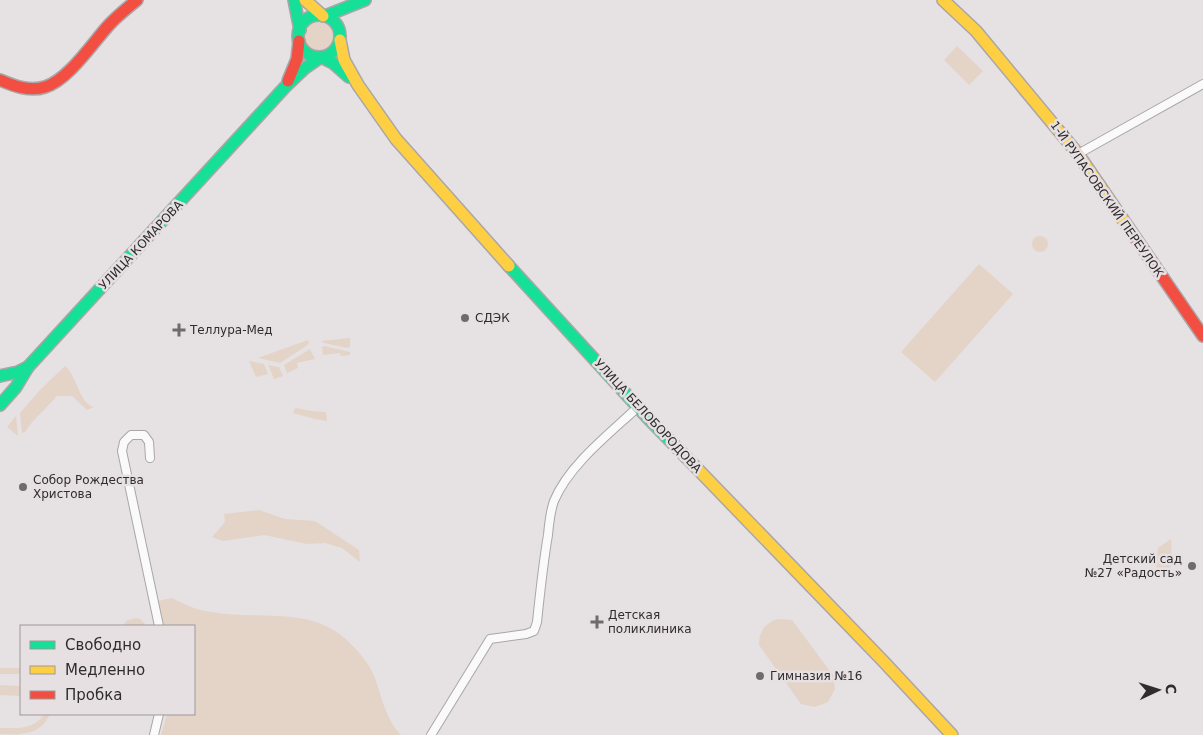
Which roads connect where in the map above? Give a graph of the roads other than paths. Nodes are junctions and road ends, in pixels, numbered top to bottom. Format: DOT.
graph roads {
  1 [pos="137,0"];
  2 [pos="294,0"];
  3 [pos="305,0"];
  4 [pos="943,0"];
  5 [pos="362,2"];
  6 [pos="324,16"];
  7 [pos="299,36"];
  8 [pos="340,36"];
  9 [pos="321,57"];
  10 [pos="0,80"];
  11 [pos="1203,84"];
  12 [pos="358,86"];
  13 [pos="285,87"];
  14 [pos="1078,154"];
  15 [pos="1203,336"];
  16 [pos="28,367"];
  17 [pos="0,376"];
  18 [pos="0,405"];
  19 [pos="638,408"];
  20 [pos="150,458"];
  21 [pos="159,625"];
  22 [pos="159,715"];
  23 [pos="154,735"];
  24 [pos="431,735"];
  25 [pos="952,735"];
  1 -- 10 [label="street"];
  2 -- 7 [label="street"];
  3 -- 6 [label="street"];
  4 -- 14 [label="street, 1-Й РУПАСОВСКИЙ ПЕРЕУЛОК"];
  5 -- 6 [label="street"];
  5 -- 8 [label="street"];
  6 -- 7 [label="street"];
  6 -- 8 [label="street"];
  7 -- 9 [label="street"];
  7 -- 13 [label="street, УЛИЦА КОМАРОВА"];
  8 -- 9 [label="street"];
  8 -- 12 [label="street, УЛИЦА БЕЛОБОРОДОВА"];
  9 -- 12 [label="street, УЛИЦА БЕЛОБОРОДОВА"];
  9 -- 13 [label="street, УЛИЦА КОМАРОВА"];
  11 -- 14 [label="street"];
  12 -- 19 [label="street, УЛИЦА БЕЛОБОРОДОВА"];
  13 -- 16 [label="street, УЛИЦА КОМАРОВА"];
  14 -- 15 [label="street, 1-Й РУПАСОВСКИЙ ПЕРЕУЛОК"];
  16 -- 17 [label="street"];
  16 -- 18 [label="street, УЛИЦА КОМАРОВА"];
  19 -- 24 [label="street"];
  19 -- 25 [label="street, УЛИЦА БЕЛОБОРОДОВА"];
  20 -- 21 [label="street"];
  22 -- 23 [label="street"];
}
